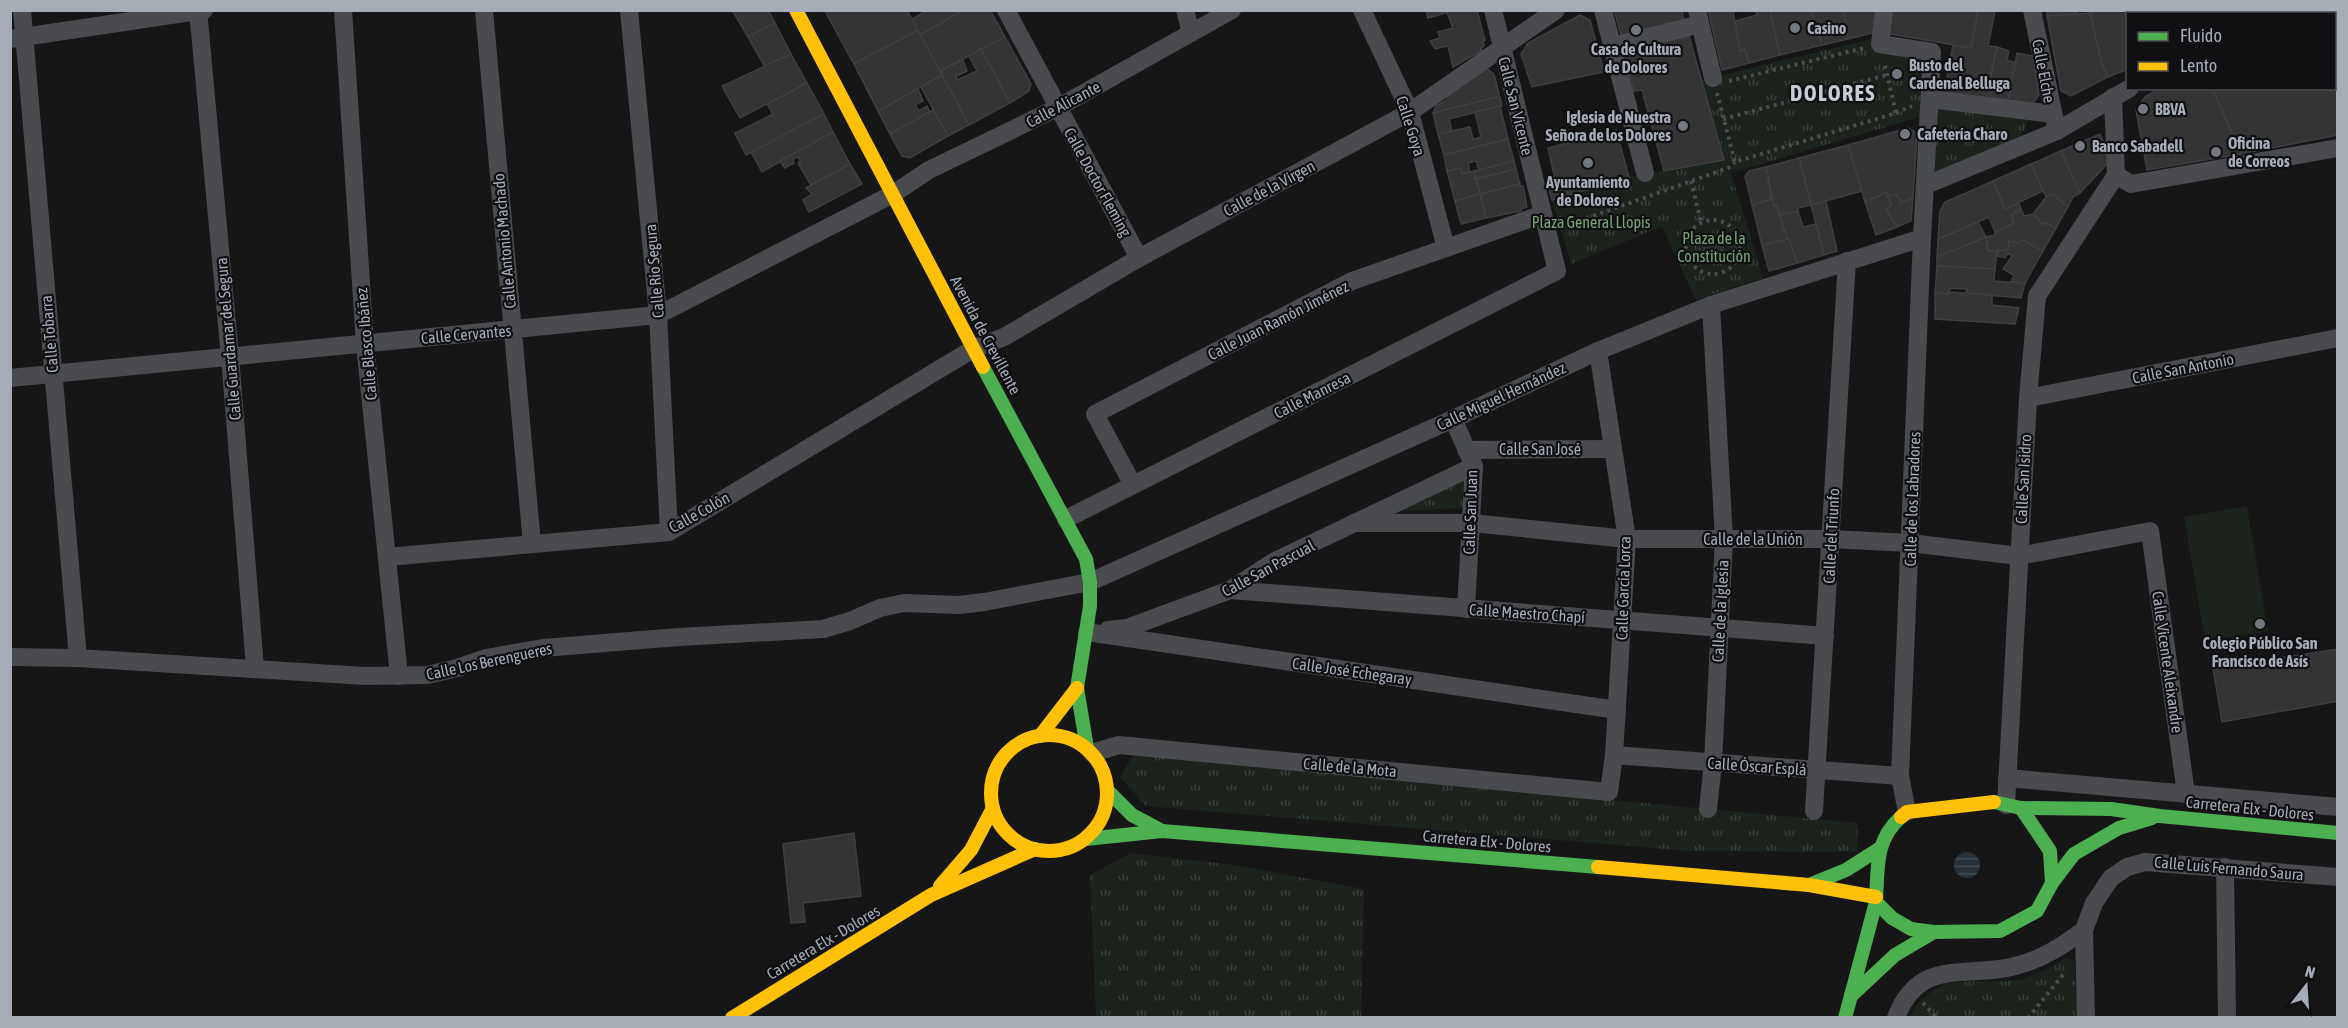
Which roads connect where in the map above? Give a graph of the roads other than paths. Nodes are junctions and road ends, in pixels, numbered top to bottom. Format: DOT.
graph roads {
  1 [pos="22,10"];
  2 [pos="343,10"];
  3 [pos="484,10"];
  4 [pos="629,10"];
  5 [pos="796,10"];
  6 [pos="1006,10"];
  7 [pos="1185,10"];
  8 [pos="1232,10"];
  9 [pos="1362,10"];
  10 [pos="1492,10"];
  11 [pos="1556,10"];
  12 [pos="1603,10"];
  13 [pos="1884,10"];
  14 [pos="2032,10"];
  15 [pos="200,11"];
  16 [pos="1698,17"];
  17 [pos="1191,33"];
  18 [pos="17,38"];
  19 [pos="1612,46"];
  20 [pos="1502,50"];
  21 [pos="1714,81"];
  22 [pos="2121,93"];
  23 [pos="1931,99"];
  24 [pos="1057,108"];
  25 [pos="1410,112"];
  26 [pos="2055,122"];
  27 [pos="2337,148"];
  28 [pos="1645,172"];
  29 [pos="2115,176"];
  30 [pos="1926,185"];
  31 [pos="893,194"];
  32 [pos="1543,214"];
  33 [pos="1922,238"];
  34 [pos="1446,248"];
  35 [pos="1139,258"];
  36 [pos="1847,261"];
  37 [pos="1557,271"];
  38 [pos="1711,304"];
  39 [pos="658,315"];
  40 [pos="511,330"];
  41 [pos="2337,338"];
  42 [pos="365,344"];
  43 [pos="973,350"];
  44 [pos="1598,351"];
  45 [pos="230,357"];
  46 [pos="52,374"];
  47 [pos="10,378"];
  48 [pos="2028,398"];
  49 [pos="1453,419"];
  50 [pos="1613,449"];
  51 [pos="1470,458"];
  52 [pos="1133,485"];
  53 [pos="1066,519"];
  54 [pos="1354,523"];
  55 [pos="1472,523"];
  56 [pos="2151,531"];
  57 [pos="669,532"];
  58 [pos="1627,539"];
  59 [pos="1724,539"];
  60 [pos="1831,539"];
  61 [pos="1910,543"];
  62 [pos="532,544"];
  63 [pos="2019,556"];
  64 [pos="387,557"];
  65 [pos="1090,582"];
  66 [pos="1230,590"];
  67 [pos="1466,609"];
  68 [pos="1622,621"];
  69 [pos="1719,628"];
  70 [pos="823,629"];
  71 [pos="1087,632"];
  72 [pos="1825,636"];
  73 [pos="10,657"];
  74 [pos="78,658"];
  75 [pos="255,668"];
  76 [pos="399,676"];
  77 [pos="1077,688"];
  78 [pos="1617,710"];
  79 [pos="1040,736"];
  80 [pos="1089,751"];
  81 [pos="1614,756"];
  82 [pos="1713,763"];
  83 [pos="1816,770"];
  84 [pos="1900,776"];
  85 [pos="2007,778"];
  86 [pos="1108,791"];
  87 [pos="1609,792"];
  88 [pos="2186,794"];
  89 [pos="2014,807"];
  90 [pos="2337,807"];
  91 [pos="993,808"];
  92 [pos="1708,809"];
  93 [pos="1814,812"];
  94 [pos="1907,812"];
  95 [pos="2160,816"];
  96 [pos="1162,831"];
  97 [pos="2337,833"];
  98 [pos="1086,839"];
  99 [pos="1035,849"];
  100 [pos="1879,849"];
  101 [pos="2225,867"];
  102 [pos="2337,877"];
  103 [pos="2052,883"];
  104 [pos="1809,885"];
  105 [pos="931,895"];
  106 [pos="1876,899"];
  107 [pos="2084,930"];
  108 [pos="1934,932"];
  109 [pos="1851,996"];
  110 [pos="732,1017"];
  111 [pos="1845,1017"];
  112 [pos="1896,1017"];
  113 [pos="2086,1017"];
  114 [pos="2227,1017"];
  1 -- 18 [label="street, Calle Tobarra"];
  2 -- 42 [label="street, Calle Blasco Ibáñez"];
  3 -- 40 [label="street, Calle Antonio Machado"];
  4 -- 39 [label="street, Calle Río Segura"];
  5 -- 31 [label="main road, Avenida de Crevillente"];
  6 -- 24 [label="street, Calle Doctor Fleming"];
  7 -- 17 [label="street"];
  8 -- 17 [label="street, Calle Alicante"];
  9 -- 25 [label="street, Calle Goya"];
  10 -- 20 [label="street, Calle San Vicente"];
  11 -- 20 [label="street, Calle de la Virgen"];
  12 -- 19 [label="street"];
  13 -- 23 [label="street, Calle de los Labradores"];
  14 -- 26 [label="street, Calle Elche"];
  15 -- 18 [label="street"];
  15 -- 45 [label="street, Calle Guardamar del Segura"];
  16 -- 19 [label="street"];
  16 -- 21 [label="street"];
  17 -- 24 [label="street, Calle Alicante"];
  18 -- 46 [label="street, Calle Tobarra"];
  19 -- 28 [label="street"];
  20 -- 25 [label="street, Calle de la Virgen"];
  20 -- 32 [label="street, Calle San Vicente"];
  22 -- 26 [label="street"];
  22 -- 29 [label="street"];
  23 -- 26 [label="street"];
  23 -- 30 [label="street, Calle de los Labradores"];
  24 -- 31 [label="street, Calle Alicante"];
  24 -- 35 [label="street, Calle Doctor Fleming"];
  25 -- 34 [label="street, Calle Goya"];
  25 -- 35 [label="street, Calle de la Virgen"];
  26 -- 30 [label="street"];
  27 -- 29 [label="street"];
  29 -- 48 [label="street, Calle San Isidro"];
  30 -- 33 [label="street, Calle de los Labradores"];
  31 -- 39 [label="street, Calle Cervantes"];
  31 -- 43 [label="main road, Avenida de Crevillente"];
  32 -- 34 [label="street, Calle Juan Ramón Jiménez"];
  32 -- 37 [label="street, Calle San Vicente"];
  33 -- 36 [label="street, Calle Miguel Hernández"];
  33 -- 61 [label="street, Calle de los Labradores"];
  34 -- 52 [label="street, Calle Juan Ramón Jiménez"];
  35 -- 43 [label="street, Calle de la Virgen"];
  36 -- 38 [label="street, Calle Miguel Hernández"];
  36 -- 60 [label="street, Calle del Triunfo"];
  37 -- 52 [label="street, Calle Manresa"];
  38 -- 44 [label="street, Calle Miguel Hernández"];
  38 -- 59 [label="street, Calle de la Iglesia"];
  39 -- 40 [label="street, Calle Cervantes"];
  39 -- 57 [label="street, Calle Río Segura"];
  40 -- 42 [label="street, Calle Cervantes"];
  40 -- 62 [label="street, Calle Antonio Machado"];
  41 -- 48 [label="street, Calle San Antonio"];
  42 -- 45 [label="street, Calle Cervantes"];
  42 -- 64 [label="street, Calle Blasco Ibáñez"];
  43 -- 53 [label="main road, Avenida de Crevillente"];
  43 -- 57 [label="street, Calle Colón"];
  44 -- 49 [label="street, Calle Miguel Hernández"];
  44 -- 50 [label="street, Calle García Lorca"];
  45 -- 46 [label="street, Calle Cervantes"];
  45 -- 75 [label="street, Calle Guardamar del Segura"];
  46 -- 47 [label="street, Calle Cervantes"];
  46 -- 74 [label="street, Calle Tobarra"];
  48 -- 63 [label="street, Calle San Isidro"];
  49 -- 51 [label="street, Calle San Juan"];
  49 -- 65 [label="street, Calle Miguel Hernández"];
  50 -- 51 [label="street, Calle San José"];
  50 -- 58 [label="street, Calle García Lorca"];
  51 -- 54 [label="street, Calle San Pascual"];
  51 -- 55 [label="street, Calle San Juan"];
  52 -- 53 [label="street, Calle Manresa"];
  53 -- 65 [label="main road, Avenida de Crevillente"];
  54 -- 55 [label="street, Calle de la Unión"];
  54 -- 66 [label="street, Calle San Pascual"];
  55 -- 58 [label="street, Calle de la Unión"];
  55 -- 67 [label="street, Calle San Juan"];
  56 -- 63 [label="street, Calle de la Unión"];
  56 -- 88 [label="street, Calle Vicente Aleixandre"];
  57 -- 62 [label="street, Calle Colón"];
  58 -- 59 [label="street, Calle de la Unión"];
  58 -- 68 [label="street, Calle García Lorca"];
  59 -- 60 [label="street, Calle de la Unión"];
  59 -- 69 [label="street, Calle de la Iglesia"];
  60 -- 61 [label="street, Calle de la Unión"];
  60 -- 72 [label="street, Calle del Triunfo"];
  61 -- 63 [label="street, Calle de la Unión"];
  61 -- 84 [label="street, Calle de los Labradores"];
  62 -- 64 [label="street, Calle Colón"];
  63 -- 85 [label="street, Calle San Isidro"];
  64 -- 76 [label="street, Calle Blasco Ibáñez"];
  65 -- 70 [label="street, Calle Miguel Hernández"];
  65 -- 71 [label="main road, Avenida de Crevillente"];
  66 -- 67 [label="street, Calle Maestro Chapí"];
  66 -- 71 [label="street, Calle San Pascual"];
  67 -- 68 [label="street, Calle Maestro Chapí"];
  68 -- 69 [label="street, Calle Maestro Chapí"];
  68 -- 78 [label="street, Calle García Lorca"];
  69 -- 72 [label="street, Calle Maestro Chapí"];
  69 -- 82 [label="street, Calle de la Iglesia"];
  70 -- 76 [label="street, Calle Los Berengueres"];
  71 -- 77 [label="main road, Avenida de Crevillente"];
  71 -- 78 [label="street, Calle José Echegaray"];
  72 -- 83 [label="street, Calle del Triunfo"];
  73 -- 74 [label="street, Calle Los Berengueres"];
  74 -- 75 [label="street, Calle Los Berengueres"];
  75 -- 76 [label="street, Calle Los Berengueres"];
  77 -- 79 [label="main road, Avenida de Crevillente"];
  77 -- 80 [label="main road, Avenida de Crevillente"];
  78 -- 81 [label="street, Calle García Lorca"];
  79 -- 80 [label="main road"];
  79 -- 91 [label="main road"];
  80 -- 86 [label="main road"];
  80 -- 87 [label="street, Calle de la Mota"];
  81 -- 82 [label="street, Calle Óscar Esplá"];
  81 -- 87 [label="street, Calle García Lorca"];
  82 -- 83 [label="street, Calle Óscar Esplá"];
  82 -- 92 [label="street, Calle de la Iglesia"];
  83 -- 84 [label="street, Calle Óscar Esplá"];
  83 -- 93 [label="street, Calle del Triunfo"];
  84 -- 94 [label="street, Calle de los Labradores"];
  85 -- 88 [label="street"];
  85 -- 89 [label="street, Calle San Isidro"];
  86 -- 96 [label="main road, Carretera Elx - Dolores"];
  86 -- 98 [label="main road"];
  88 -- 90 [label="street"];
  89 -- 94 [label="main road"];
  89 -- 95 [label="main road, Carretera Elx - Dolores"];
  89 -- 103 [label="main road"];
  91 -- 99 [label="main road"];
  91 -- 105 [label="main road, Carretera Elx - Dolores"];
  94 -- 100 [label="main road"];
  95 -- 97 [label="main road, Carretera Elx - Dolores"];
  95 -- 103 [label="main road, Carretera Elx - Dolores"];
  96 -- 98 [label="main road, Carretera Elx - Dolores"];
  96 -- 104 [label="main road, Carretera Elx - Dolores"];
  98 -- 99 [label="main road"];
  99 -- 105 [label="main road, Carretera Elx - Dolores"];
  100 -- 104 [label="main road"];
  100 -- 106 [label="main road"];
  101 -- 102 [label="street, Calle Luis Fernando Saura"];
  101 -- 107 [label="street, Calle Luis Fernando Saura"];
  101 -- 114 [label="street"];
  103 -- 108 [label="main road"];
  104 -- 106 [label="main road, Carretera Elx - Dolores"];
  105 -- 110 [label="main road, Carretera Elx - Dolores"];
  106 -- 108 [label="main road"];
  106 -- 109 [label="main road"];
  107 -- 112 [label="street"];
  107 -- 113 [label="street"];
  108 -- 109 [label="main road"];
  109 -- 111 [label="main road"];
}
